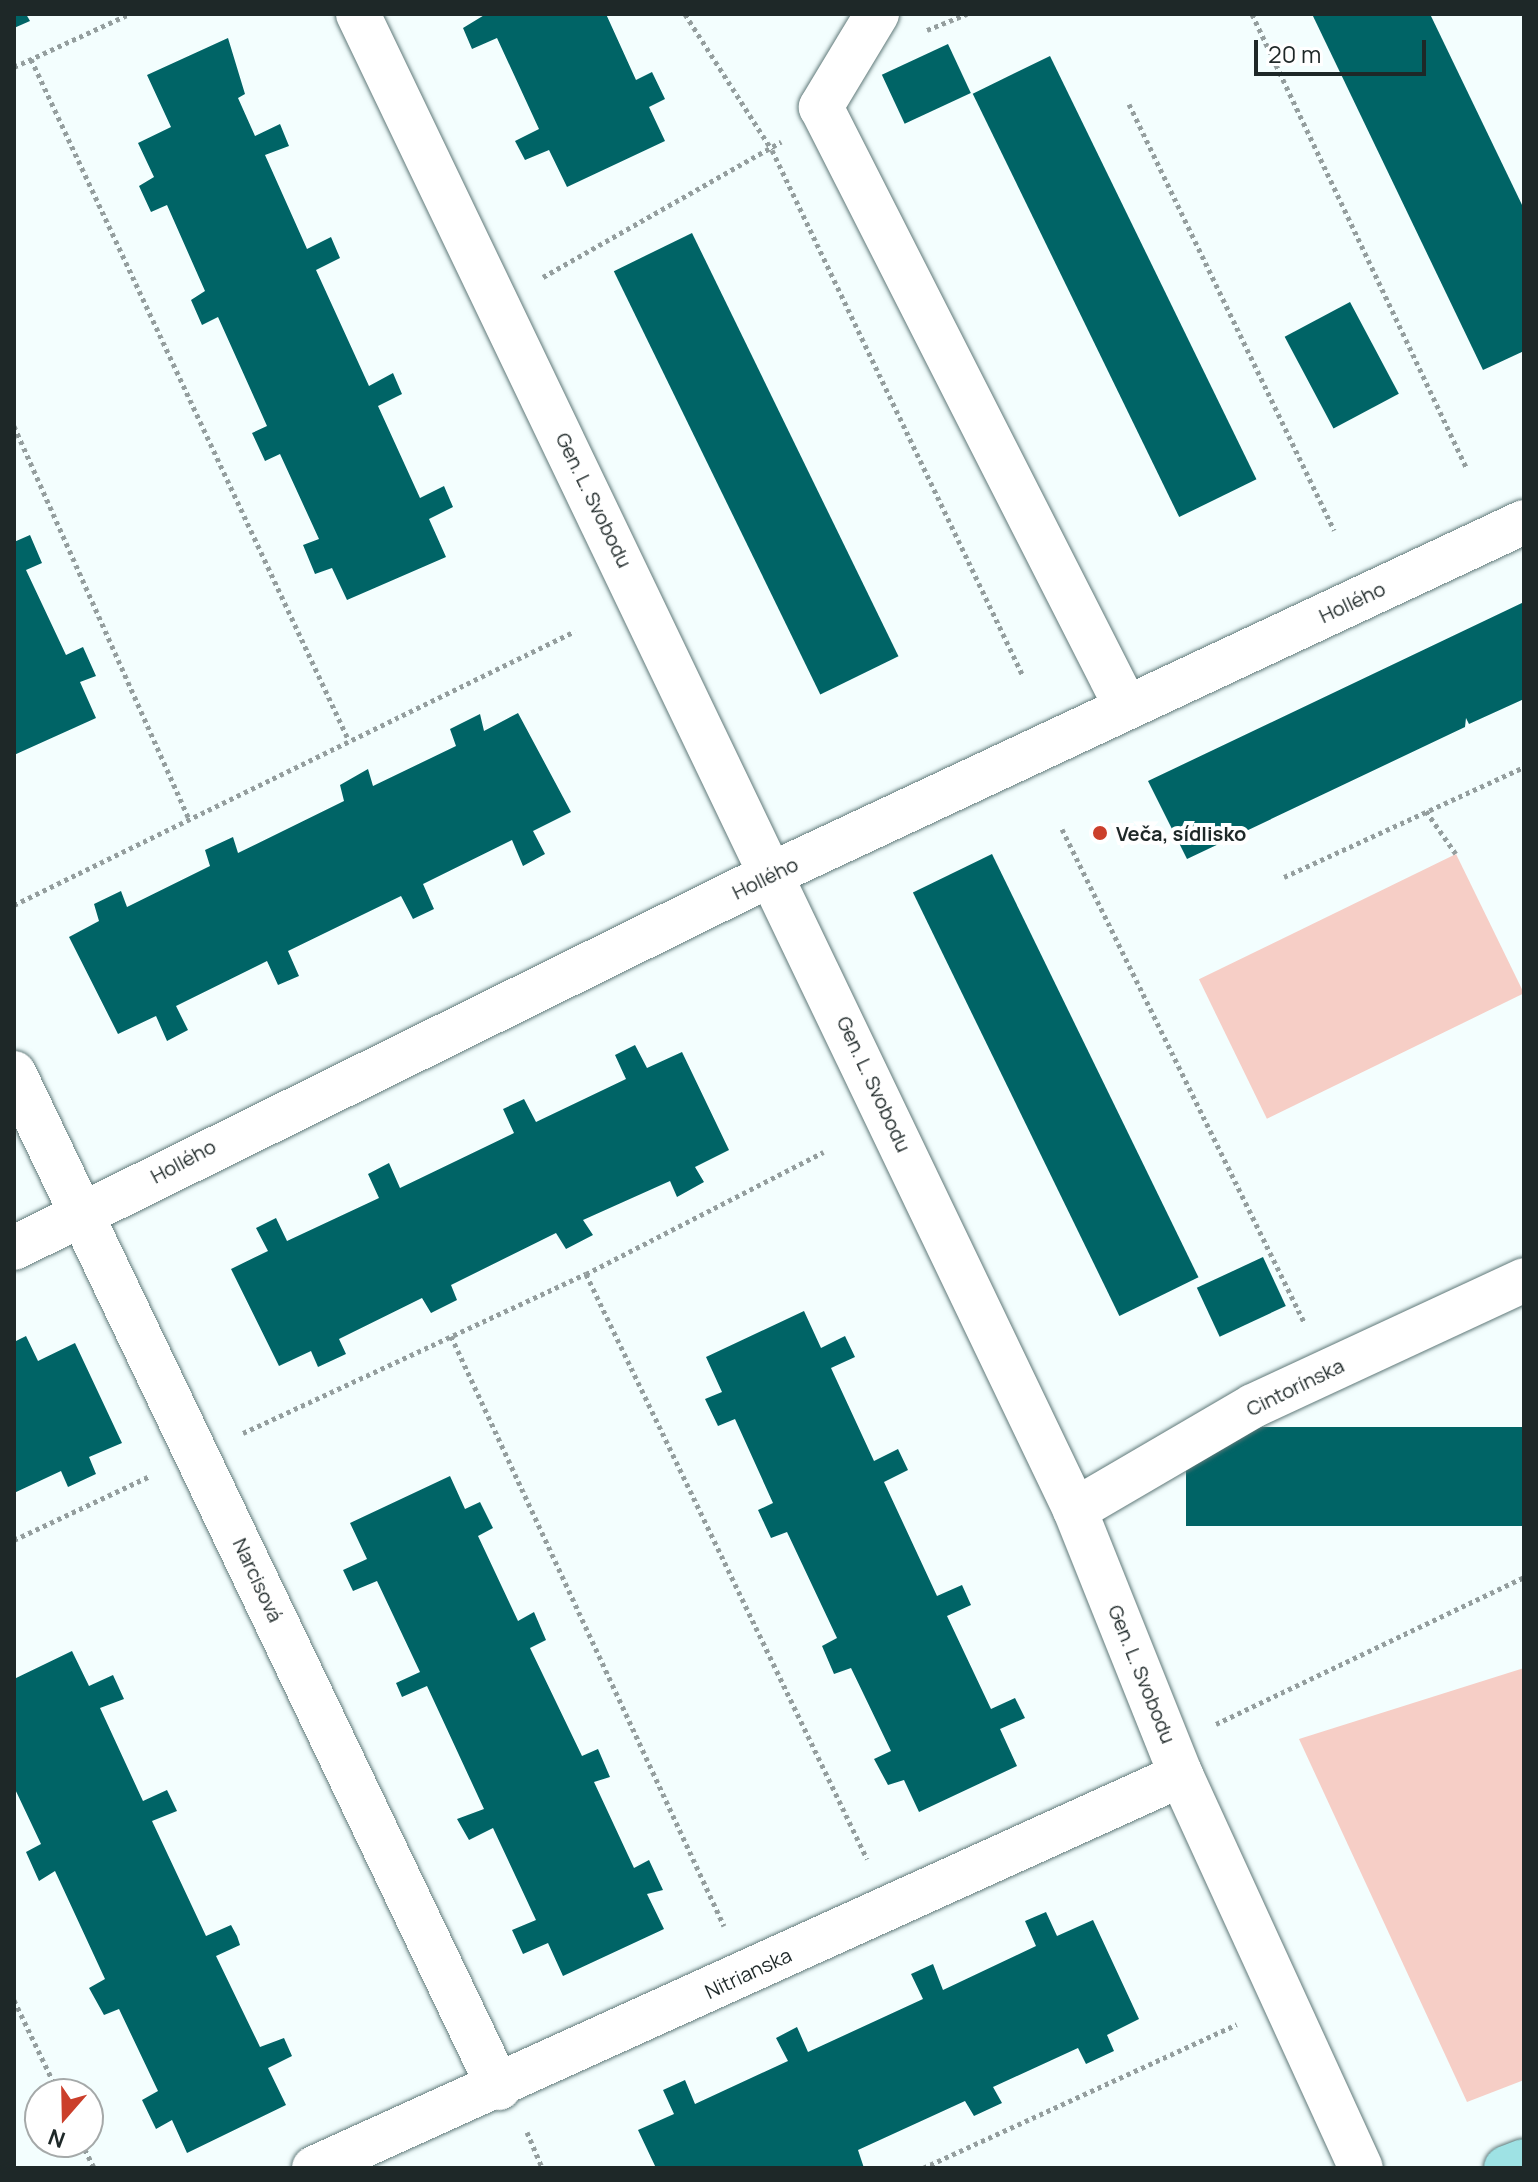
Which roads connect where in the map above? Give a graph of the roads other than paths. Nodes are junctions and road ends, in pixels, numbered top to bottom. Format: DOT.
graph roads {
  1 [pos="358,14"];
  2 [pos="877,14"];
  3 [pos="1524,522"];
  4 [pos="1126,707"];
  5 [pos="774,873"];
  6 [pos="14,1073"];
  7 [pos="85,1214"];
  8 [pos="14,1248"];
  9 [pos="1524,1280"];
  10 [pos="1075,1510"];
  11 [pos="1176,1759"];
  12 [pos="499,2088"];
  13 [pos="1524,2161"];
  14 [pos="314,2168"];
  15 [pos="1361,2168"];
  16 [pos="1506,2168"];
  1 -- 5 [label="street, Gen. L. Svobodu"];
  2 -- 4 [label="street"];
  3 -- 4 [label="street, Hollého"];
  4 -- 5 [label="street, Hollého"];
  5 -- 7 [label="street, Hollého"];
  5 -- 10 [label="street, Gen. L. Svobodu"];
  6 -- 7 [label="street, Narcisová"];
  7 -- 8 [label="street, Hollého"];
  7 -- 12 [label="street, Narcisová"];
  9 -- 10 [label="street, Cintorínska"];
  10 -- 11 [label="street, Gen. L. Svobodu"];
  11 -- 12 [label="street, Nitrianska"];
  11 -- 15 [label="street, Gen. L. Svobodu"];
  12 -- 14 [label="street, Nitrianska"];
  13 -- 16 [label="main road"];
}
